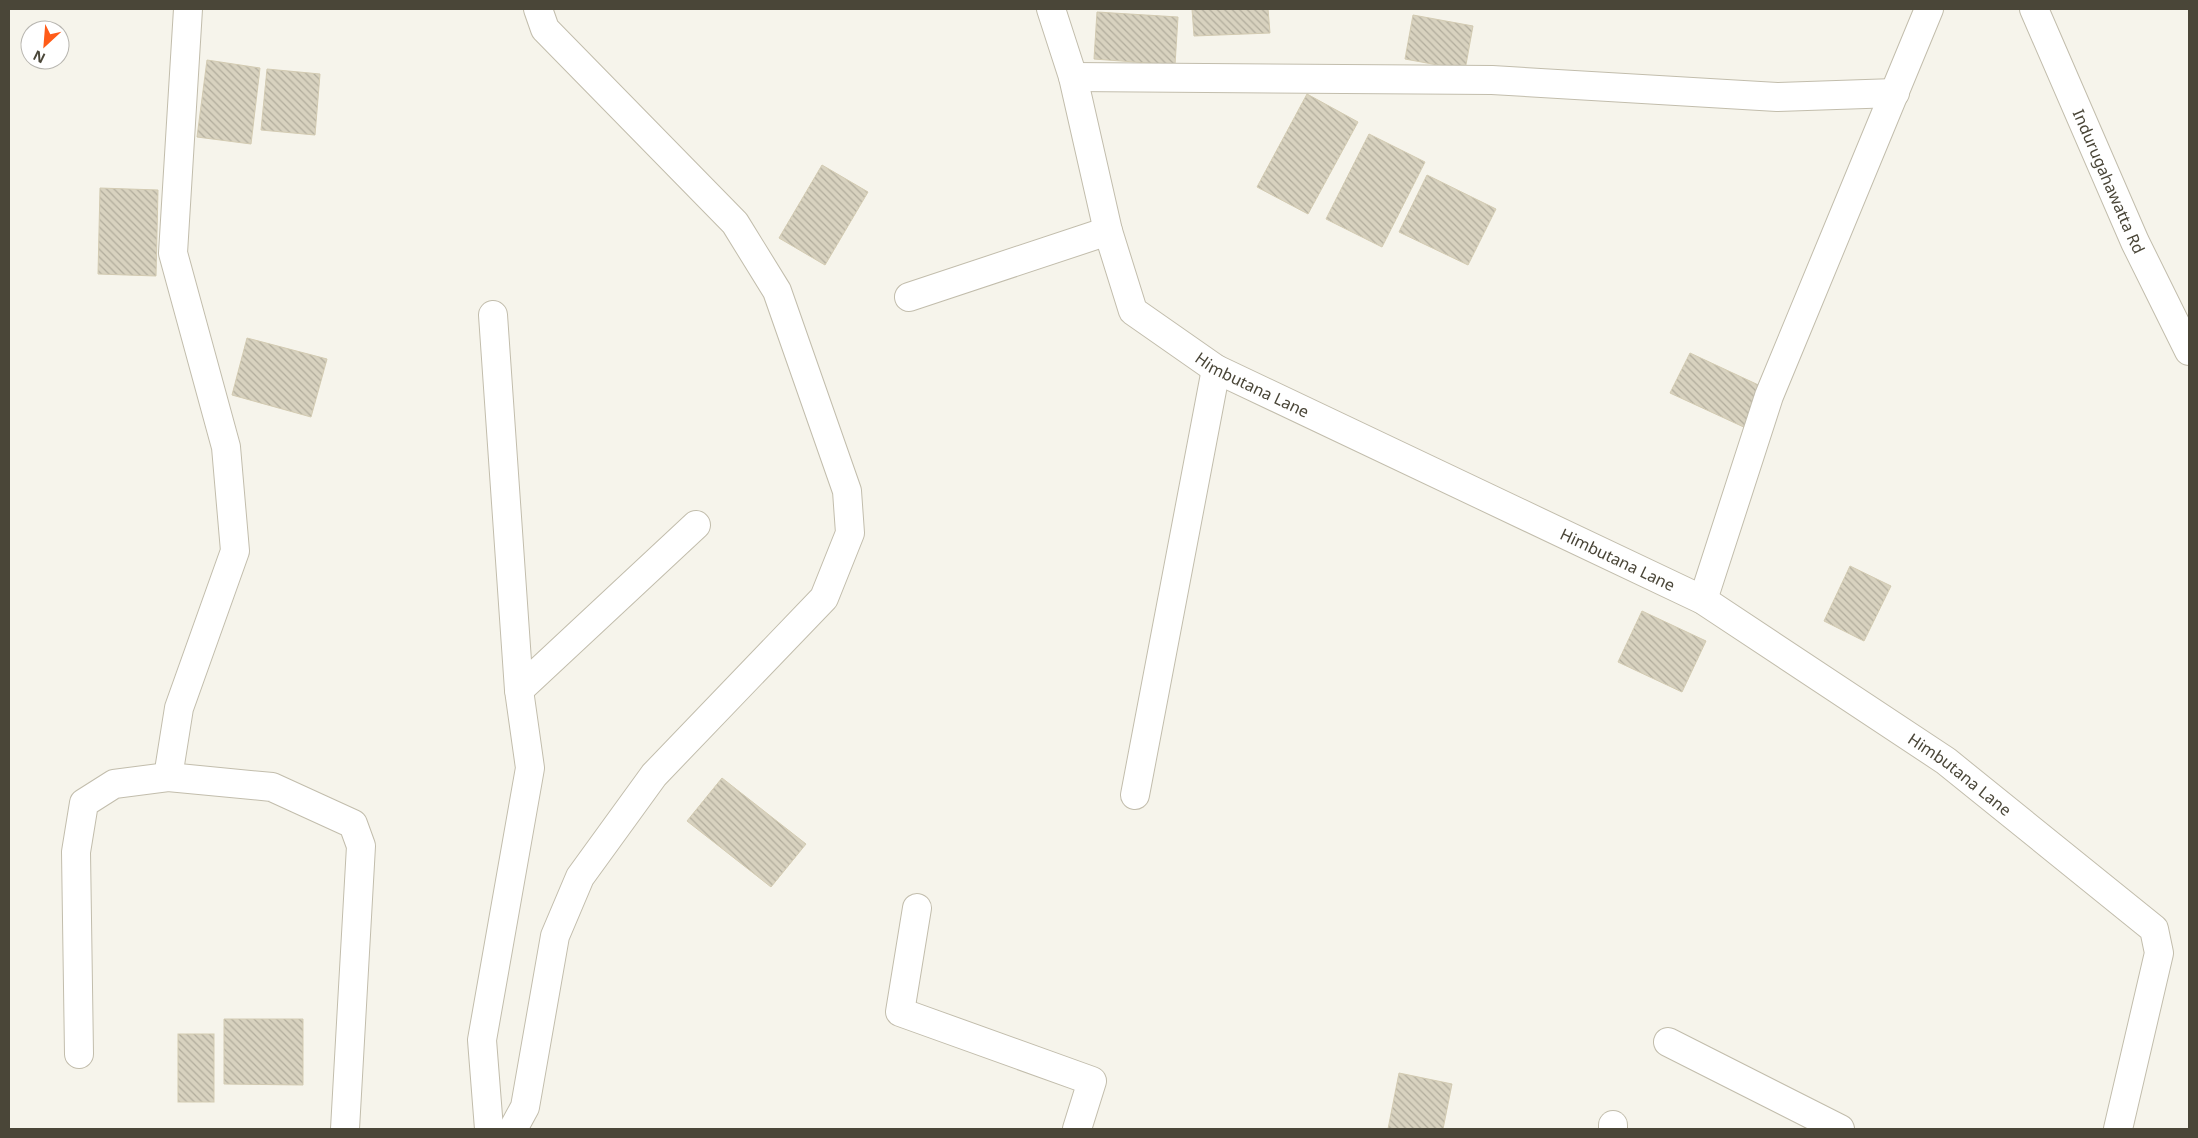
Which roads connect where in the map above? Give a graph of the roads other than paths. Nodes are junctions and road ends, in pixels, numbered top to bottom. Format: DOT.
graph roads {
  1 [pos="188,9"];
  2 [pos="538,9"];
  3 [pos="1051,9"];
  4 [pos="1929,9"];
  5 [pos="2034,9"];
  6 [pos="1073,77"];
  7 [pos="1895,94"];
  8 [pos="1108,231"];
  9 [pos="909,297"];
  10 [pos="493,315"];
  11 [pos="2189,351"];
  12 [pos="1216,369"];
  13 [pos="696,525"];
  14 [pos="1703,600"];
  15 [pos="519,690"];
  16 [pos="168,777"];
  17 [pos="1135,796"];
  18 [pos="917,908"];
  19 [pos="1668,1042"];
  20 [pos="79,1054"];
  21 [pos="345,1129"];
  22 [pos="489,1129"];
  23 [pos="513,1129"];
  24 [pos="1077,1129"];
  25 [pos="1840,1129"];
  26 [pos="2118,1129"];
  1 -- 16 [label="street"];
  2 -- 23 [label="street"];
  3 -- 6 [label="street, Himbutana Lane"];
  4 -- 7 [label="street"];
  5 -- 11 [label="street, Indurugahawatta Rd"];
  6 -- 7 [label="street"];
  6 -- 8 [label="street, Himbutana Lane"];
  7 -- 14 [label="street"];
  8 -- 9 [label="street"];
  8 -- 12 [label="street, Himbutana Lane"];
  10 -- 15 [label="street"];
  12 -- 14 [label="street, Himbutana Lane"];
  12 -- 17 [label="street"];
  13 -- 15 [label="street"];
  14 -- 26 [label="street, Himbutana Lane"];
  15 -- 22 [label="street"];
  16 -- 20 [label="street"];
  16 -- 21 [label="street"];
  18 -- 24 [label="street"];
  19 -- 25 [label="street"];
}
